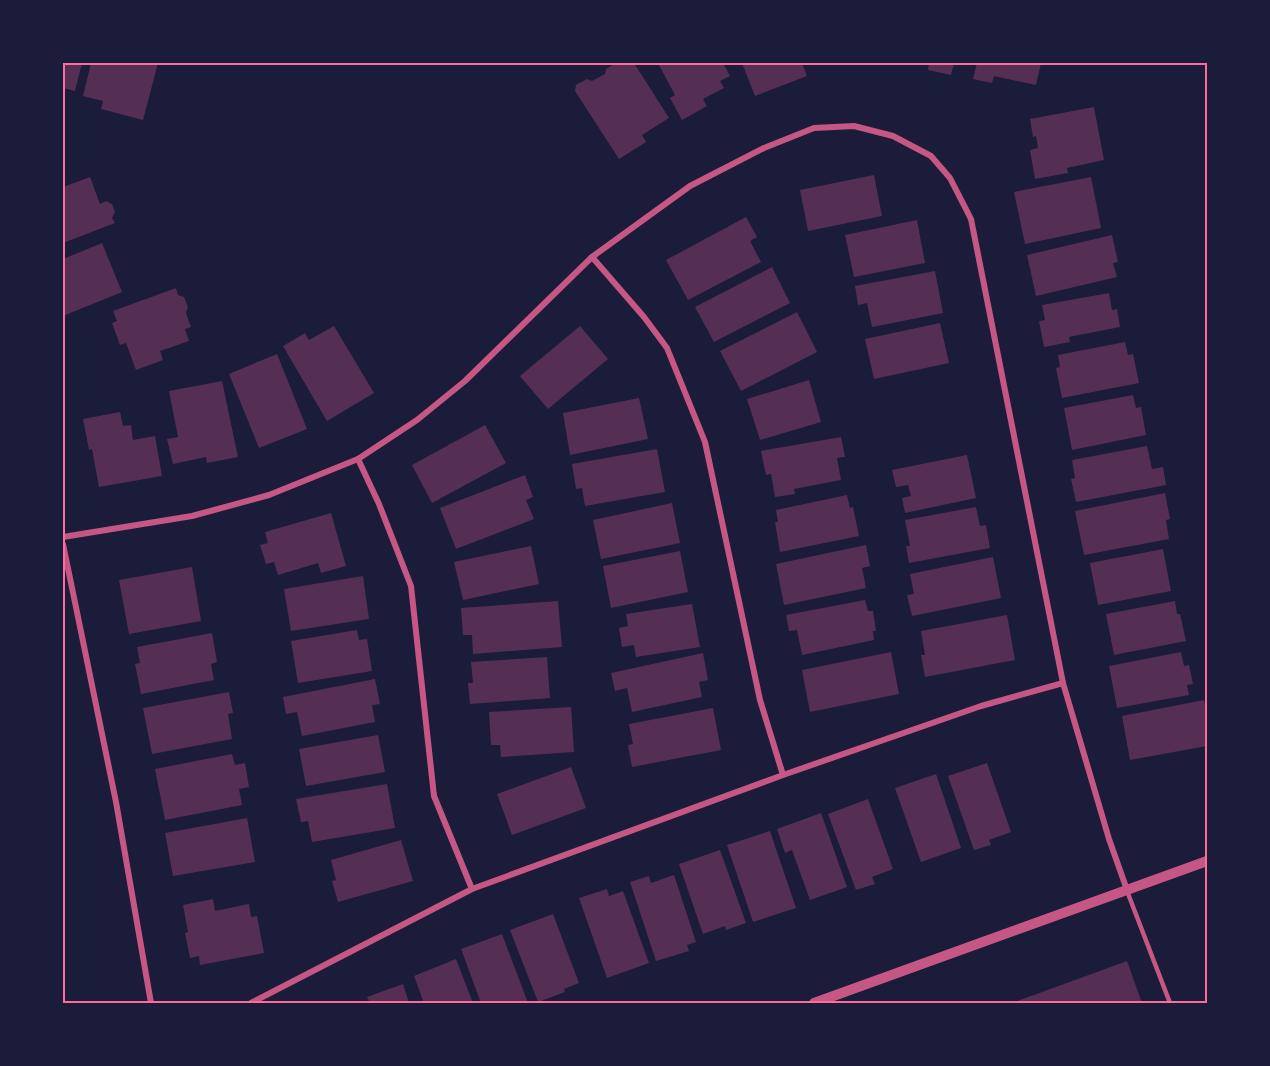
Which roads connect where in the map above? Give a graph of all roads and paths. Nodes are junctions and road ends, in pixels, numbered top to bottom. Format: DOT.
graph roads {
  1 [pos="592,257"];
  2 [pos="358,459"];
  3 [pos="63,537"];
  4 [pos="63,544"];
  5 [pos="1063,683"];
  6 [pos="783,775"];
  7 [pos="1207,861"];
  8 [pos="472,889"];
  9 [pos="1127,890"];
  10 [pos="151,1003"];
  11 [pos="251,1003"];
  12 [pos="814,1003"];
  13 [pos="1170,1003"];
  1 -- 2 [label="street"];
  1 -- 5 [label="street"];
  1 -- 6 [label="street"];
  2 -- 3 [label="street"];
  2 -- 8 [label="street"];
  4 -- 10 [label="street"];
  5 -- 6 [label="street"];
  5 -- 9 [label="street"];
  6 -- 8 [label="street"];
  7 -- 9 [label="street"];
  8 -- 11 [label="street"];
  9 -- 12 [label="street"];
  9 -- 13 [label="lane"];
}
